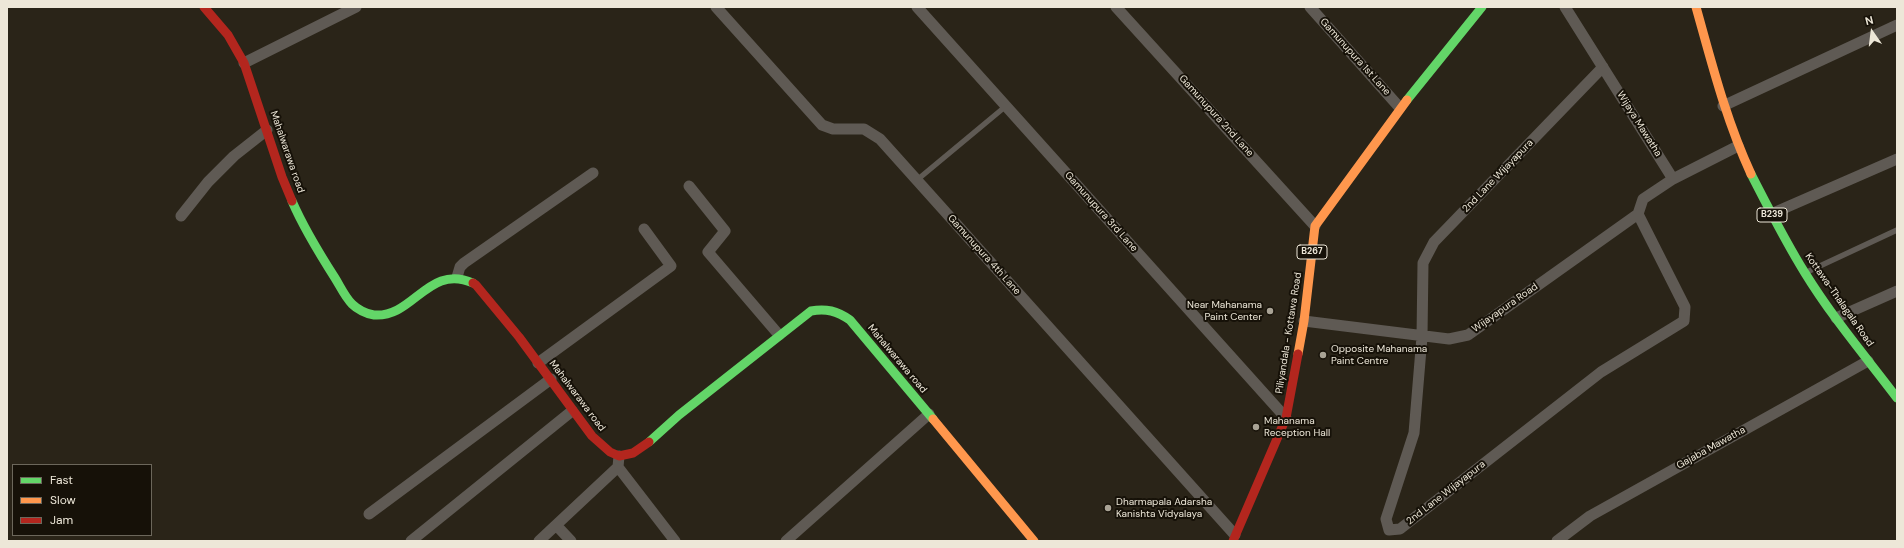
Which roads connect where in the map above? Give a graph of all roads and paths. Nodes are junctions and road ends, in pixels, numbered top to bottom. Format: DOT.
graph roads {
  1 [pos="204,7"];
  2 [pos="356,7"];
  3 [pos="716,7"];
  4 [pos="917,7"];
  5 [pos="1116,7"];
  6 [pos="1310,7"];
  7 [pos="1565,7"];
  8 [pos="1696,7"];
  9 [pos="1476,10"];
  10 [pos="1897,25"];
  11 [pos="244,63"];
  12 [pos="1603,67"];
  13 [pos="1006,106"];
  14 [pos="1723,106"];
  15 [pos="1400,108"];
  16 [pos="267,130"];
  17 [pos="1738,146"];
  18 [pos="1897,159"];
  19 [pos="593,173"];
  20 [pos="1673,179"];
  21 [pos="917,180"];
  22 [pos="689,186"];
  23 [pos="1638,214"];
  24 [pos="1772,214"];
  25 [pos="181,216"];
  26 [pos="1315,226"];
  27 [pos="644,229"];
  28 [pos="1897,230"];
  29 [pos="1805,273"];
  30 [pos="457,277"];
  31 [pos="1897,291"];
  32 [pos="1836,318"];
  33 [pos="1304,320"];
  34 [pos="779,335"];
  35 [pos="1422,337"];
  36 [pos="1868,360"];
  37 [pos="538,363"];
  38 [pos="551,380"];
  39 [pos="1897,398"];
  40 [pos="572,411"];
  41 [pos="929,414"];
  42 [pos="1286,418"];
  43 [pos="619,461"];
  44 [pos="369,514"];
  45 [pos="556,525"];
  46 [pos="1234,538"];
  47 [pos="411,541"];
  48 [pos="539,541"];
  49 [pos="571,541"];
  50 [pos="675,541"];
  51 [pos="786,541"];
  52 [pos="1034,541"];
  53 [pos="1557,541"];
  1 -- 11 [label="street, Mahalwarawa road"];
  2 -- 11 [label="street"];
  3 -- 21 [label="street, Gamunupura 4th Lane"];
  4 -- 13 [label="street, Gamunupura 3rd Lane"];
  5 -- 26 [label="street, Gamunupura 2nd Lane"];
  6 -- 15 [label="street, Gamunupura 1st Lane"];
  7 -- 12 [label="street, Wijaya Mawatha"];
  8 -- 14 [label="street, Kottawa-Thalagala Road / B239"];
  9 -- 15 [label="street, Piliyandala - Kottawa Road / B267"];
  10 -- 14 [label="street"];
  11 -- 16 [label="street, Mahalwarawa road"];
  12 -- 20 [label="street, Wijaya Mawatha"];
  12 -- 35 [label="street, 2nd Lane Wijayapura"];
  13 -- 21 [label="lane"];
  13 -- 42 [label="street, Gamunupura 3rd Lane"];
  14 -- 17 [label="street, Kottawa-Thalagala Road / B239"];
  15 -- 26 [label="street, Piliyandala - Kottawa Road / B267"];
  16 -- 25 [label="street"];
  16 -- 30 [label="street, Mahalwarawa road"];
  17 -- 20 [label="street"];
  17 -- 24 [label="street, Kottawa-Thalagala Road / B239"];
  18 -- 24 [label="street"];
  19 -- 30 [label="street"];
  20 -- 23 [label="street"];
  21 -- 46 [label="street, Gamunupura 4th Lane"];
  22 -- 34 [label="street"];
  23 -- 35 [label="street, Wijayapura Road"];
  23 -- 35 [label="street, 2nd Lane Wijayapura"];
  24 -- 29 [label="street, Kottawa-Thalagala Road / B239"];
  26 -- 33 [label="street, Piliyandala - Kottawa Road / B267"];
  27 -- 37 [label="street"];
  28 -- 29 [label="lane"];
  29 -- 32 [label="street, Kottawa-Thalagala Road / B239"];
  30 -- 37 [label="street, Mahalwarawa road"];
  31 -- 32 [label="street"];
  32 -- 36 [label="street, Kottawa-Thalagala Road / B239"];
  33 -- 35 [label="street, Wijayapura Road"];
  33 -- 42 [label="street, Piliyandala - Kottawa Road / B267"];
  34 -- 41 [label="street, Mahalwarawa road"];
  34 -- 43 [label="street, Mahalwarawa road"];
  36 -- 39 [label="street, Kottawa-Thalagala Road / B239"];
  36 -- 53 [label="street, Gajaba Mawatha"];
  37 -- 38 [label="street, Mahalwarawa road"];
  38 -- 40 [label="street, Mahalwarawa road"];
  38 -- 44 [label="street"];
  40 -- 43 [label="street, Mahalwarawa road"];
  40 -- 47 [label="street"];
  41 -- 51 [label="street"];
  41 -- 52 [label="street, Mahalwarawa road"];
  42 -- 46 [label="street, Piliyandala - Kottawa Road / B267"];
  43 -- 45 [label="street"];
  43 -- 50 [label="street"];
  45 -- 48 [label="street"];
  45 -- 49 [label="street"];
}
